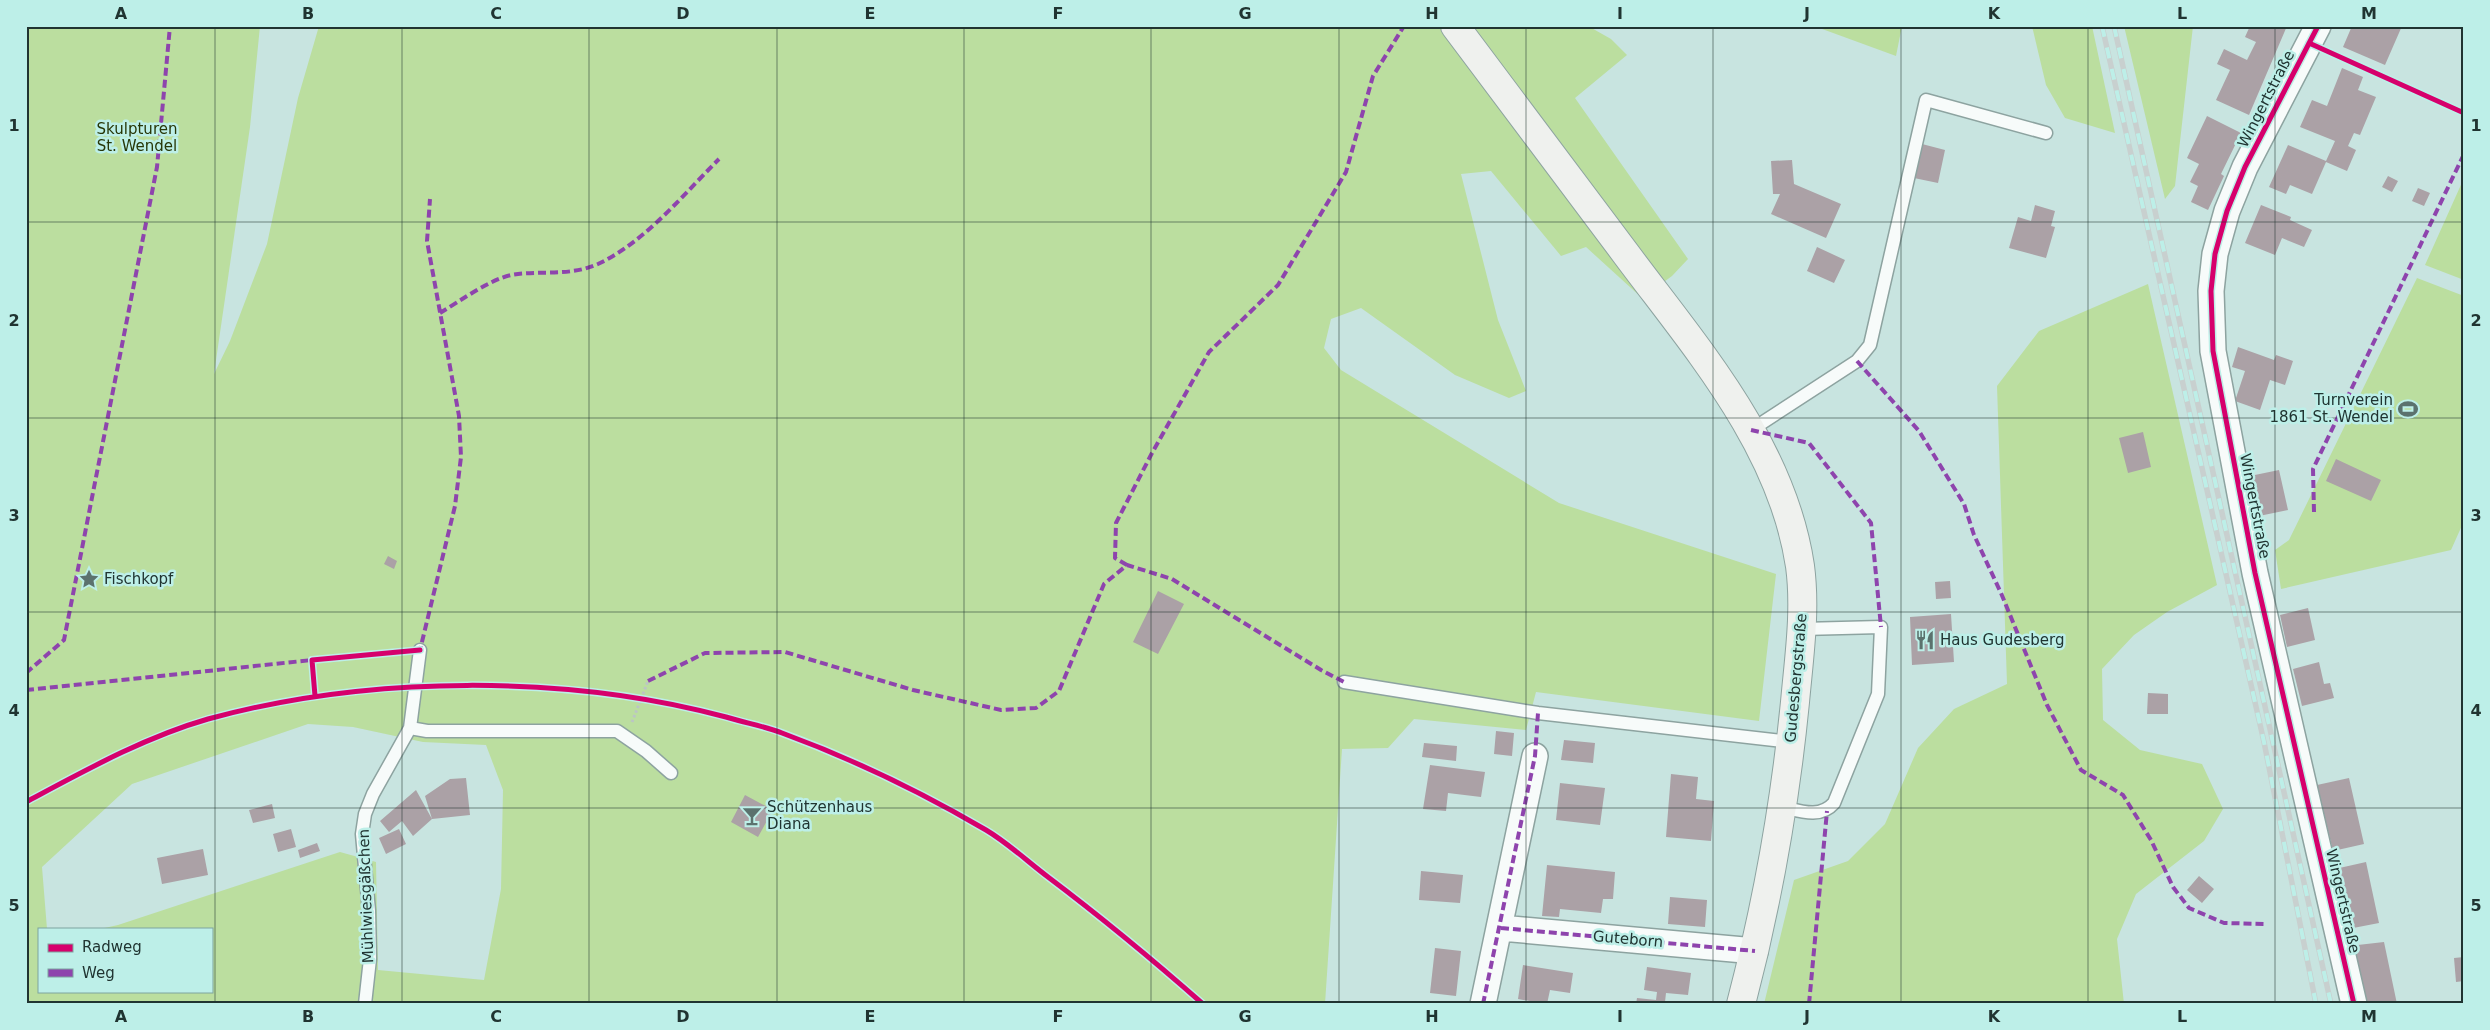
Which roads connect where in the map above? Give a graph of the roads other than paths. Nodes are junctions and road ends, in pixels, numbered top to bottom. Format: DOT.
graph roads {
  1 [pos="1455,26"];
  2 [pos="2318,26"];
  3 [pos="2046,133"];
  4 [pos="1751,430"];
  5 [pos="1802,628"];
  6 [pos="420,650"];
  7 [pos="1344,682"];
  8 [pos="410,728"];
  9 [pos="1791,742"];
  10 [pos="1535,756"];
  11 [pos="671,773"];
  12 [pos="1782,807"];
  13 [pos="1501,928"];
  14 [pos="1755,951"];
  15 [pos="365,1004"];
  16 [pos="1483,1004"];
  17 [pos="1741,1004"];
  18 [pos="2354,1004"];
  1 -- 4 [label="main road, Gudesbergstraße"];
  2 -- 18 [label="street, Wingertstraße"];
  3 -- 4 [label="lane"];
  4 -- 5 [label="main road, Gudesbergstraße"];
  5 -- 9 [label="main road, Gudesbergstraße"];
  5 -- 12 [label="lane"];
  6 -- 8 [label="lane, Mühlwiesgäßchen"];
  7 -- 9 [label="lane"];
  8 -- 11 [label="lane"];
  8 -- 15 [label="lane, Mühlwiesgäßchen"];
  9 -- 12 [label="main road, Gudesbergstraße"];
  10 -- 13 [label="street"];
  12 -- 14 [label="main road, Gudesbergstraße"];
  13 -- 14 [label="street, Guteborn"];
  13 -- 16 [label="street"];
  14 -- 17 [label="main road, Gudesbergstraße"];
}
